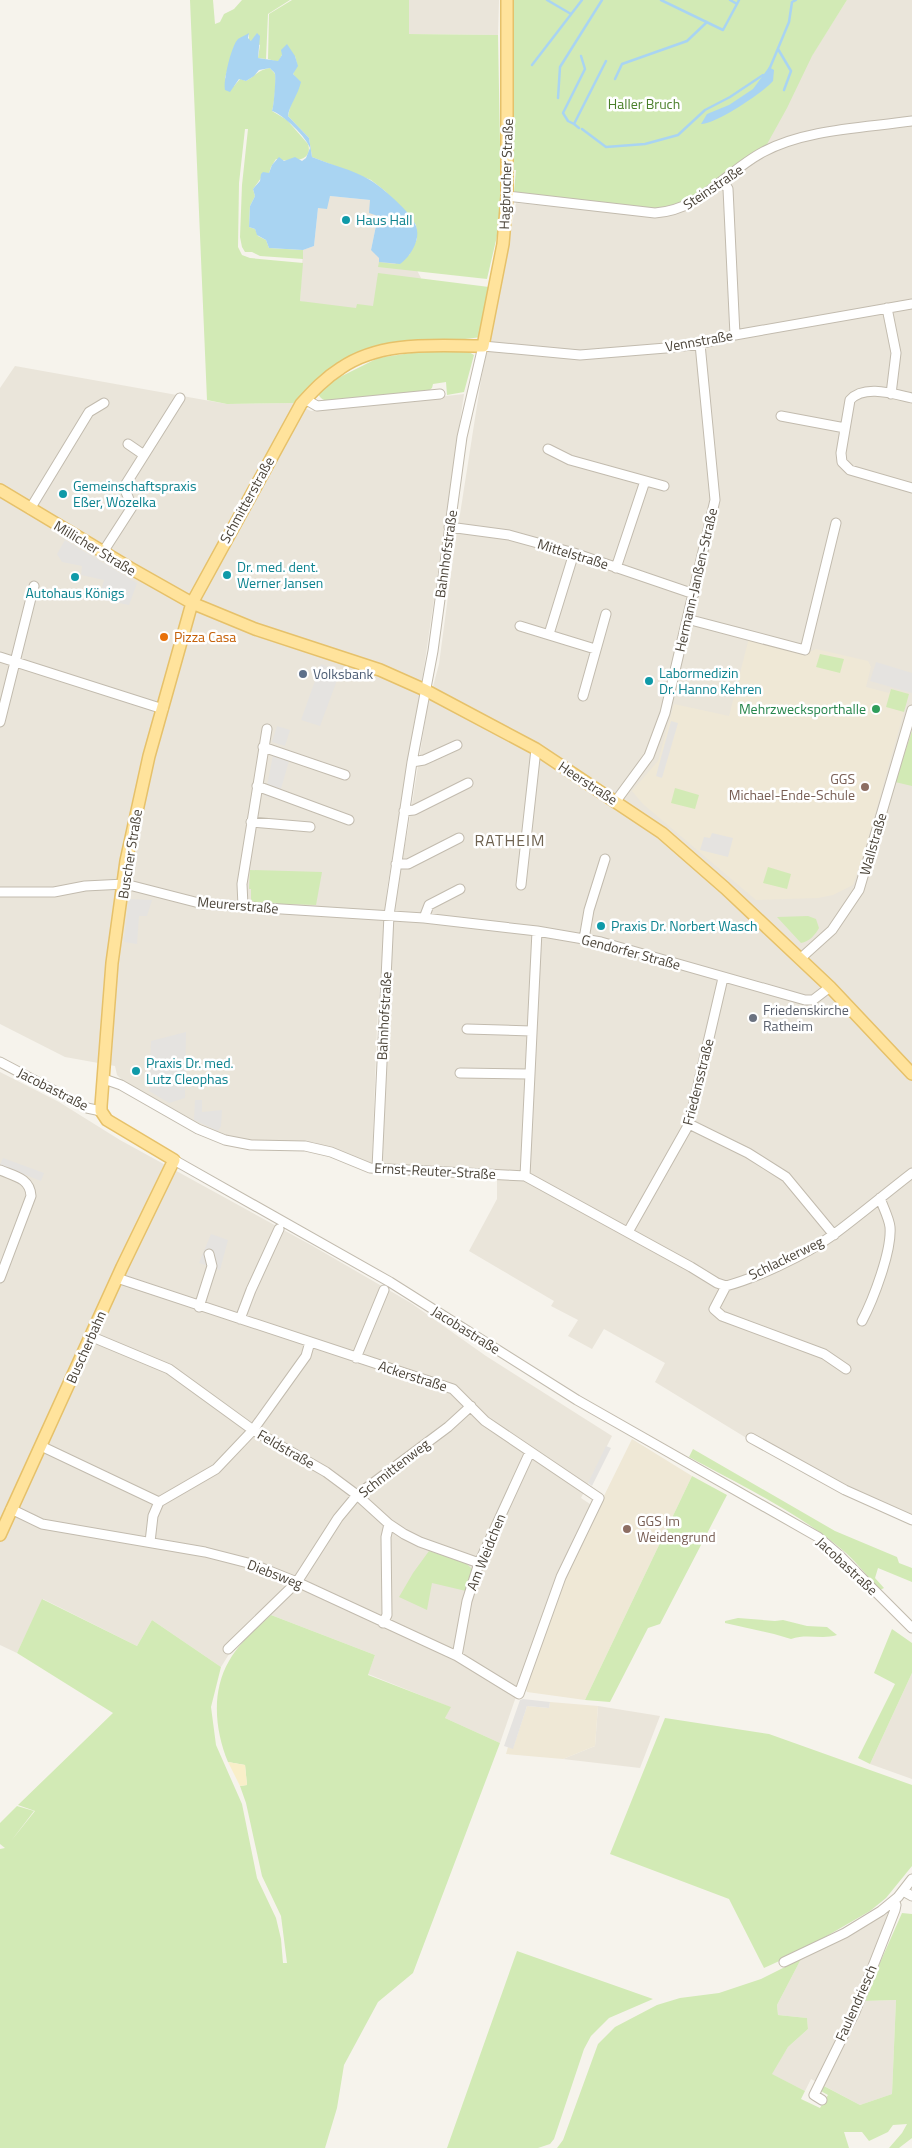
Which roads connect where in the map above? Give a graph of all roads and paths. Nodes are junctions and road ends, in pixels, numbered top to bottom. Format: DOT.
graph roads {
  1 [pos="507,0"];
  2 [pos="912,121"];
  3 [pos="723,181"];
  4 [pos="507,196"];
  5 [pos="912,304"];
  6 [pos="887,308"];
  7 [pos="735,334"];
  8 [pos="700,344"];
  9 [pos="483,346"];
  10 [pos="440,394"];
  11 [pos="892,394"];
  12 [pos="180,398"];
  13 [pos="912,398"];
  14 [pos="305,400"];
  15 [pos="104,403"];
  16 [pos="781,416"];
  17 [pos="846,428"];
  18 [pos="128,444"];
  19 [pos="548,449"];
  20 [pos="144,455"];
  21 [pos="645,481"];
  22 [pos="664,486"];
  23 [pos="912,488"];
  24 [pos="0,490"];
  25 [pos="30,509"];
  26 [pos="836,523"];
  27 [pos="450,527"];
  28 [pos="103,552"];
  29 [pos="574,553"];
  30 [pos="616,568"];
  31 [pos="34,586"];
  32 [pos="694,594"];
  33 [pos="192,602"];
  34 [pos="606,614"];
  35 [pos="687,619"];
  36 [pos="520,626"];
  37 [pos="549,634"];
  38 [pos="595,649"];
  39 [pos="0,657"];
  40 [pos="15,661"];
  41 [pos="425,690"];
  42 [pos="583,696"];
  43 [pos="163,710"];
  44 [pos="912,710"];
  45 [pos="0,722"];
  46 [pos="267,729"];
  47 [pos="457,745"];
  48 [pos="263,747"];
  49 [pos="536,749"];
  50 [pos="412,762"];
  51 [pos="345,775"];
  52 [pos="468,783"];
  53 [pos="257,786"];
  54 [pos="616,801"];
  55 [pos="404,811"];
  56 [pos="349,820"];
  57 [pos="251,822"];
  58 [pos="310,826"];
  59 [pos="459,838"];
  60 [pos="605,858"];
  61 [pos="396,864"];
  62 [pos="124,884"];
  63 [pos="521,885"];
  64 [pos="460,889"];
  65 [pos="0,892"];
  66 [pos="243,906"];
  67 [pos="389,915"];
  68 [pos="424,918"];
  69 [pos="537,931"];
  70 [pos="584,939"];
  71 [pos="801,958"];
  72 [pos="723,978"];
  73 [pos="830,987"];
  74 [pos="467,1029"];
  75 [pos="531,1031"];
  76 [pos="0,1062"];
  77 [pos="911,1071"];
  78 [pos="460,1073"];
  79 [pos="529,1074"];
  80 [pos="104,1079"];
  81 [pos="101,1111"];
  82 [pos="689,1124"];
  83 [pos="174,1160"];
  84 [pos="377,1168"];
  85 [pos="0,1170"];
  86 [pos="912,1173"];
  87 [pos="525,1176"];
  88 [pos="880,1198"];
  89 [pos="279,1229"];
  90 [pos="628,1232"];
  91 [pos="834,1234"];
  92 [pos="209,1254"];
  93 [pos="0,1278"];
  94 [pos="117,1278"];
  95 [pos="726,1286"];
  96 [pos="384,1290"];
  97 [pos="199,1306"];
  98 [pos="240,1319"];
  99 [pos="862,1321"];
  100 [pos="90,1336"];
  101 [pos="310,1342"];
  102 [pos="356,1358"];
  103 [pos="846,1369"];
  104 [pos="471,1406"];
  105 [pos="253,1430"];
  106 [pos="750,1438"];
  107 [pos="41,1446"];
  108 [pos="530,1452"];
  109 [pos="357,1496"];
  110 [pos="159,1502"];
  111 [pos="11,1509"];
  112 [pos="912,1520"];
  113 [pos="389,1524"];
  114 [pos="0,1535"];
  115 [pos="150,1542"];
  116 [pos="479,1563"];
  117 [pos="297,1582"];
  118 [pos="383,1623"];
  119 [pos="912,1628"];
  120 [pos="228,1649"];
  121 [pos="457,1656"];
  122 [pos="519,1694"];
  123 [pos="912,1880"];
  124 [pos="903,1891"];
  125 [pos="912,1896"];
  126 [pos="894,1901"];
  127 [pos="784,1962"];
  128 [pos="822,2100"];
  1 -- 4 [label="main road, Hagbrucher Straße"];
  2 -- 3 [label="street, Steinstraße"];
  3 -- 4 [label="street, Steinstraße"];
  3 -- 7 [label="street"];
  4 -- 9 [label="main road, Hagbrucher Straße"];
  5 -- 6 [label="street, Vennstraße"];
  6 -- 7 [label="street, Vennstraße"];
  6 -- 11 [label="street"];
  7 -- 8 [label="street, Vennstraße"];
  8 -- 9 [label="street, Vennstraße"];
  8 -- 32 [label="street, Hermann-Janßen-Straße"];
  9 -- 14 [label="main road, Schmitterstraße"];
  9 -- 27 [label="street, Bahnhofstraße"];
  10 -- 14 [label="street"];
  11 -- 13 [label="street"];
  11 -- 17 [label="street"];
  12 -- 20 [label="street"];
  14 -- 33 [label="main road, Schmitterstraße"];
  15 -- 25 [label="street"];
  16 -- 17 [label="street"];
  17 -- 23 [label="street"];
  18 -- 20 [label="street"];
  19 -- 21 [label="street"];
  20 -- 28 [label="street"];
  21 -- 22 [label="street"];
  21 -- 30 [label="street"];
  24 -- 25 [label="main road, Millicher Straße"];
  25 -- 28 [label="main road, Millicher Straße"];
  26 -- 35 [label="street"];
  27 -- 29 [label="street, Mittelstraße"];
  27 -- 41 [label="street, Bahnhofstraße"];
  28 -- 33 [label="main road, Millicher Straße"];
  29 -- 30 [label="street, Mittelstraße"];
  29 -- 37 [label="street"];
  30 -- 32 [label="street, Mittelstraße"];
  31 -- 40 [label="street"];
  32 -- 35 [label="street, Hermann-Janßen-Straße"];
  33 -- 41 [label="main road, Heerstraße"];
  33 -- 43 [label="main road, Buscher Straße"];
  34 -- 38 [label="street"];
  35 -- 54 [label="street, Hermann-Janßen-Straße"];
  36 -- 37 [label="street"];
  37 -- 38 [label="street"];
  38 -- 42 [label="street"];
  39 -- 40 [label="street"];
  40 -- 43 [label="street"];
  40 -- 45 [label="street"];
  41 -- 49 [label="main road, Heerstraße"];
  41 -- 50 [label="street, Bahnhofstraße"];
  43 -- 62 [label="main road, Buscher Straße"];
  44 -- 71 [label="street, Wallstraße"];
  46 -- 48 [label="street"];
  47 -- 50 [label="street"];
  48 -- 51 [label="street"];
  48 -- 53 [label="street"];
  49 -- 54 [label="main road, Heerstraße"];
  49 -- 63 [label="street"];
  50 -- 55 [label="street, Bahnhofstraße"];
  52 -- 55 [label="street"];
  53 -- 56 [label="street"];
  53 -- 57 [label="street"];
  54 -- 71 [label="main road, Heerstraße"];
  55 -- 61 [label="street, Bahnhofstraße"];
  57 -- 58 [label="street"];
  57 -- 66 [label="street"];
  59 -- 61 [label="street"];
  60 -- 70 [label="street"];
  61 -- 67 [label="street, Bahnhofstraße"];
  62 -- 65 [label="street, Meurerstraße"];
  62 -- 66 [label="street, Meurerstraße"];
  62 -- 80 [label="main road, Buscher Straße"];
  64 -- 68 [label="street"];
  66 -- 67 [label="street, Meurerstraße"];
  67 -- 68 [label="street, Gendorfer Straße"];
  67 -- 84 [label="street, Bahnhofstraße"];
  68 -- 69 [label="street, Gendorfer Straße"];
  69 -- 70 [label="street, Gendorfer Straße"];
  69 -- 75 [label="street"];
  70 -- 72 [label="street, Gendorfer Straße"];
  71 -- 73 [label="main road, Heerstraße"];
  72 -- 73 [label="street, Gendorfer Straße"];
  72 -- 82 [label="street, Friedensstraße"];
  73 -- 77 [label="main road, Heerstraße"];
  74 -- 75 [label="street"];
  75 -- 79 [label="street"];
  76 -- 81 [label="street, Jacobastraße"];
  78 -- 79 [label="street"];
  79 -- 87 [label="street"];
  80 -- 81 [label="main road, Buscher Straße"];
  80 -- 84 [label="street, Ernst-Reuter-Straße"];
  81 -- 83 [label="main road, Jacobastraße"];
  82 -- 90 [label="street, Friedensstraße"];
  82 -- 91 [label="street"];
  83 -- 94 [label="main road, Buscherbahn"];
  83 -- 119 [label="street, Jacobastraße"];
  84 -- 87 [label="street, Ernst-Reuter-Straße"];
  85 -- 93 [label="street"];
  86 -- 88 [label="street, Schlackerweg"];
  87 -- 90 [label="street, Ernst-Reuter-Straße"];
  88 -- 91 [label="street, Schlackerweg"];
  88 -- 99 [label="street"];
  89 -- 98 [label="street"];
  90 -- 95 [label="street, Ernst-Reuter-Straße"];
  91 -- 95 [label="street, Schlackerweg"];
  92 -- 97 [label="street"];
  94 -- 97 [label="street, Ackerstraße"];
  94 -- 100 [label="main road, Buscherbahn"];
  95 -- 103 [label="street"];
  96 -- 102 [label="street"];
  97 -- 98 [label="street, Ackerstraße"];
  98 -- 101 [label="street, Ackerstraße"];
  100 -- 105 [label="street, Feldstraße"];
  100 -- 107 [label="main road, Buscherbahn"];
  101 -- 102 [label="street, Ackerstraße"];
  101 -- 105 [label="street"];
  102 -- 104 [label="street, Ackerstraße"];
  104 -- 108 [label="street, Ackerstraße"];
  104 -- 109 [label="street, Schmittenweg"];
  105 -- 109 [label="street, Feldstraße"];
  105 -- 110 [label="street"];
  106 -- 112 [label="street"];
  107 -- 110 [label="street"];
  107 -- 111 [label="main road, Buscherbahn"];
  108 -- 116 [label="street, Am Weidchen"];
  108 -- 122 [label="street, Ackerstraße"];
  109 -- 113 [label="street, Feldstraße"];
  109 -- 117 [label="street, Schmittenweg"];
  110 -- 115 [label="street"];
  111 -- 114 [label="main road, Buscherbahn"];
  111 -- 115 [label="street, Diebsweg"];
  113 -- 116 [label="street, Feldstraße"];
  113 -- 118 [label="street"];
  115 -- 117 [label="street, Diebsweg"];
  116 -- 121 [label="street, Am Weidchen"];
  117 -- 118 [label="street, Diebsweg"];
  117 -- 120 [label="street, Schmittenweg"];
  118 -- 121 [label="street, Diebsweg"];
  121 -- 122 [label="street, Diebsweg"];
  123 -- 124 [label="street"];
  124 -- 125 [label="street"];
  124 -- 126 [label="street"];
  126 -- 127 [label="street"];
  126 -- 128 [label="street, Faulendriesch"];
}
